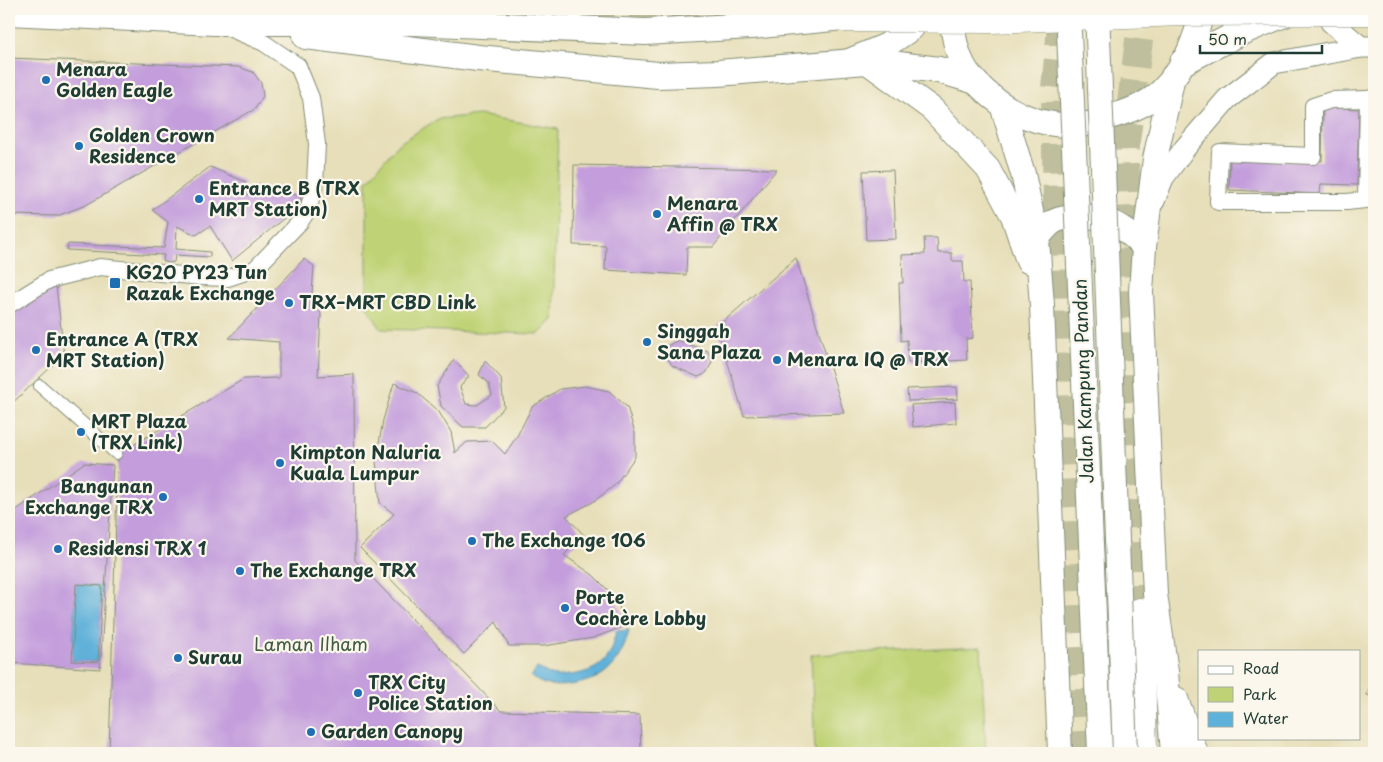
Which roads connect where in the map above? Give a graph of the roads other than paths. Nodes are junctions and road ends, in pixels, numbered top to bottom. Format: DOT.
graph roads {
  1 [pos="908,9"];
  2 [pos="921,9"];
  3 [pos="950,9"];
  4 [pos="1068,9"];
  5 [pos="1097,9"];
  6 [pos="1203,9"];
  7 [pos="1299,9"];
  8 [pos="1374,11"];
  9 [pos="9,12"];
  10 [pos="844,18"];
  11 [pos="1268,20"];
  12 [pos="214,22"];
  13 [pos="1331,22"];
  14 [pos="1374,23"];
  15 [pos="1368,47"];
  16 [pos="858,61"];
  17 [pos="1178,69"];
  18 [pos="973,80"];
  19 [pos="1371,99"];
  20 [pos="1002,105"];
  21 [pos="1370,199"];
  22 [pos="1148,214"];
  23 [pos="1037,238"];
  24 [pos="1144,247"];
  25 [pos="9,305"];
  26 [pos="1042,305"];
  27 [pos="40,386"];
  28 [pos="116,453"];
  29 [pos="1140,612"];
  30 [pos="1166,672"];
  31 [pos="1060,753"];
  32 [pos="1100,753"];
  33 [pos="1125,753"];
  34 [pos="1143,753"];
  35 [pos="1173,753"];
  36 [pos="1196,753"];
  1 -- 10 [label="main road, bridge"];
  2 -- 16 [label="main road"];
  3 -- 18 [label="main road"];
  4 -- 32 [label="main road, Jalan Kampung Pandan, bridge"];
  5 -- 33 [label="main road, Jalan Kampung Pandan, bridge"];
  6 -- 17 [label="main road"];
  7 -- 11 [label="main road"];
  8 -- 10 [label="highway, bridge"];
  9 -- 12 [label="main road"];
  10 -- 12 [label="main road"];
  11 -- 13 [label="street"];
  11 -- 17 [label="main road"];
  12 -- 16 [label="main road"];
  12 -- 25 [label="street"];
  13 -- 14 [label="street"];
  13 -- 15 [label="street"];
  15 -- 22 [label="street"];
  16 -- 18 [label="main road"];
  16 -- 26 [label="main road"];
  17 -- 20 [label="main road"];
  17 -- 22 [label="main road"];
  18 -- 20 [label="main road"];
  19 -- 21 [label="street"];
  19 -- 21 [label="street"];
  20 -- 23 [label="main road"];
  22 -- 24 [label="main road"];
  23 -- 24 [label="main road"];
  23 -- 26 [label="main road"];
  24 -- 30 [label="main road"];
  26 -- 31 [label="main road"];
  27 -- 28 [label="street"];
  29 -- 34 [label="highway"];
  30 -- 35 [label="main road"];
  30 -- 36 [label="main road"];
}
